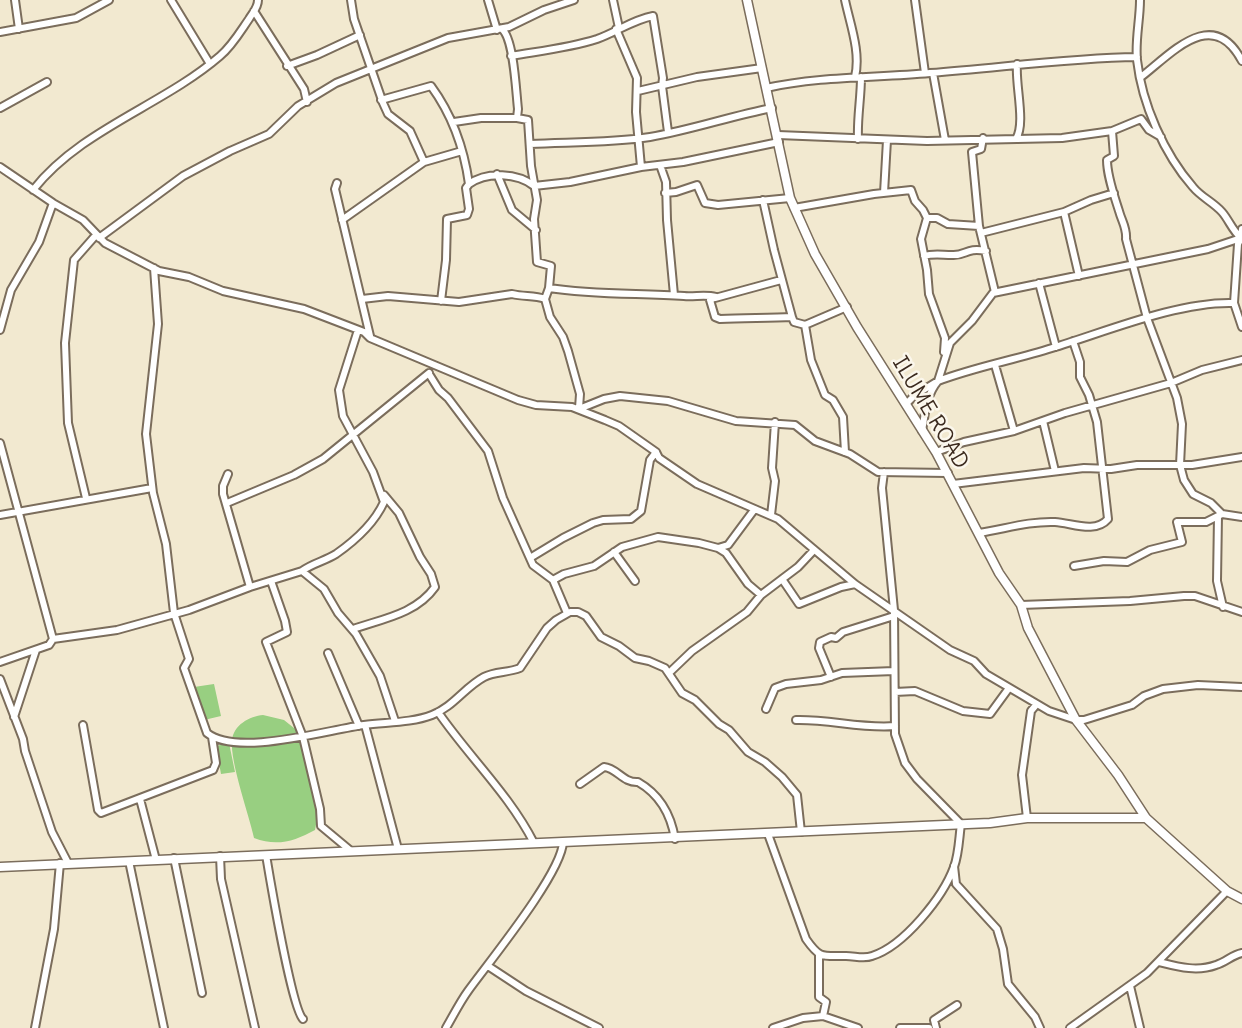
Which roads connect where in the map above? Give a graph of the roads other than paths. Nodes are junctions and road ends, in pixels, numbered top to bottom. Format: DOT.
graph roads {
  1 [pos="15,0"];
  2 [pos="110,0"];
  3 [pos="171,0"];
  4 [pos="258,0"];
  5 [pos="351,0"];
  6 [pos="488,0"];
  7 [pos="574,0"];
  8 [pos="613,0"];
  9 [pos="747,0"];
  10 [pos="845,0"];
  11 [pos="915,0"];
  12 [pos="1140,0"];
  13 [pos="254,11"];
  14 [pos="618,28"];
  15 [pos="19,29"];
  16 [pos="500,29"];
  17 [pos="0,32"];
  18 [pos="360,34"];
  19 [pos="511,56"];
  20 [pos="1137,57"];
  21 [pos="1242,61"];
  22 [pos="210,64"];
  23 [pos="1017,64"];
  24 [pos="287,66"];
  25 [pos="762,68"];
  26 [pos="372,69"];
  27 [pos="933,73"];
  28 [pos="925,74"];
  29 [pos="858,77"];
  30 [pos="1141,78"];
  31 [pos="47,82"];
  32 [pos="662,86"];
  33 [pos="766,88"];
  34 [pos="303,89"];
  35 [pos="638,91"];
  36 [pos="318,94"];
  37 [pos="382,100"];
  38 [pos="307,102"];
  39 [pos="0,108"];
  40 [pos="772,108"];
  41 [pos="517,118"];
  42 [pos="454,122"];
  43 [pos="1112,131"];
  44 [pos="668,132"];
  45 [pos="1161,137"];
  46 [pos="638,138"];
  47 [pos="778,138"];
  48 [pos="983,138"];
  49 [pos="858,139"];
  50 [pos="1016,139"];
  51 [pos="887,140"];
  52 [pos="945,140"];
  53 [pos="530,144"];
  54 [pos="462,151"];
  55 [pos="424,162"];
  56 [pos="660,165"];
  57 [pos="0,167"];
  58 [pos="641,167"];
  59 [pos="497,174"];
  60 [pos="337,183"];
  61 [pos="469,184"];
  62 [pos="534,186"];
  63 [pos="33,190"];
  64 [pos="665,193"];
  65 [pos="884,193"];
  66 [pos="1114,193"];
  67 [pos="790,198"];
  68 [pos="764,200"];
  69 [pos="53,203"];
  70 [pos="794,208"];
  71 [pos="1064,212"];
  72 [pos="927,218"];
  73 [pos="342,220"];
  74 [pos="980,229"];
  75 [pos="1242,229"];
  76 [pos="536,230"];
  77 [pos="98,236"];
  78 [pos="1241,238"];
  79 [pos="986,251"];
  80 [pos="924,256"];
  81 [pos="1133,263"];
  82 [pos="154,268"];
  83 [pos="1240,268"];
  84 [pos="1079,275"];
  85 [pos="781,280"];
  86 [pos="1039,284"];
  87 [pos="549,288"];
  88 [pos="995,292"];
  89 [pos="674,295"];
  90 [pos="362,299"];
  91 [pos="545,299"];
  92 [pos="710,300"];
  93 [pos="440,301"];
  94 [pos="1234,303"];
  95 [pos="848,307"];
  96 [pos="792,317"];
  97 [pos="1147,318"];
  98 [pos="805,325"];
  99 [pos="1242,327"];
  100 [pos="0,330"];
  101 [pos="358,330"];
  102 [pos="370,338"];
  103 [pos="1073,341"];
  104 [pos="1056,347"];
  105 [pos="1242,360"];
  106 [pos="944,364"];
  107 [pos="995,365"];
  108 [pos="436,366"];
  109 [pos="429,374"];
  110 [pos="938,381"];
  111 [pos="1171,383"];
  112 [pos="906,404"];
  113 [pos="1092,405"];
  114 [pos="579,410"];
  115 [pos="1043,421"];
  116 [pos="775,422"];
  117 [pos="922,431"];
  118 [pos="1014,431"];
  119 [pos="353,436"];
  120 [pos="0,443"];
  121 [pos="656,452"];
  122 [pos="845,452"];
  123 [pos="936,452"];
  124 [pos="1242,457"];
  125 [pos="1180,465"];
  126 [pos="1102,469"];
  127 [pos="1055,471"];
  128 [pos="884,472"];
  129 [pos="228,474"];
  130 [pos="948,474"];
  131 [pos="953,484"];
  132 [pos="152,488"];
  133 [pos="382,492"];
  134 [pos="86,498"];
  135 [pos="227,503"];
  136 [pos="754,510"];
  137 [pos="19,512"];
  138 [pos="0,515"];
  139 [pos="771,515"];
  140 [pos="1220,515"];
  141 [pos="1242,517"];
  142 [pos="979,533"];
  143 [pos="719,548"];
  144 [pos="814,550"];
  145 [pos="614,552"];
  146 [pos="530,558"];
  147 [pos="1074,566"];
  148 [pos="302,571"];
  149 [pos="782,579"];
  150 [pos="552,580"];
  151 [pos="271,581"];
  152 [pos="635,582"];
  153 [pos="855,584"];
  154 [pos="250,587"];
  155 [pos="761,595"];
  156 [pos="1021,605"];
  157 [pos="1223,607"];
  158 [pos="1242,612"];
  159 [pos="174,613"];
  160 [pos="567,613"];
  161 [pos="894,613"];
  162 [pos="352,629"];
  163 [pos="53,639"];
  164 [pos="36,650"];
  165 [pos="328,653"];
  166 [pos="0,662"];
  167 [pos="894,671"];
  168 [pos="669,673"];
  169 [pos="831,677"];
  170 [pos="0,679"];
  171 [pos="1242,687"];
  172 [pos="1009,688"];
  173 [pos="895,692"];
  174 [pos="1035,705"];
  175 [pos="766,709"];
  176 [pos="438,712"];
  177 [pos="14,717"];
  178 [pos="796,720"];
  179 [pos="1076,720"];
  180 [pos="395,721"];
  181 [pos="83,725"];
  182 [pos="362,725"];
  183 [pos="895,726"];
  184 [pos="212,737"];
  185 [pos="303,737"];
  186 [pos="580,783"];
  187 [pos="140,799"];
  188 [pos="1027,818"];
  189 [pos="1146,818"];
  190 [pos="961,824"];
  191 [pos="801,832"];
  192 [pos="768,834"];
  193 [pos="675,839"];
  194 [pos="563,842"];
  195 [pos="534,843"];
  196 [pos="398,849"];
  197 [pos="351,851"];
  198 [pos="266,855"];
  199 [pos="220,856"];
  200 [pos="174,858"];
  201 [pos="156,860"];
  202 [pos="129,861"];
  203 [pos="64,863"];
  204 [pos="954,866"];
  205 [pos="0,867"];
  206 [pos="1227,891"];
  207 [pos="1242,899"];
  208 [pos="1242,953"];
  209 [pos="819,955"];
  210 [pos="1160,962"];
  211 [pos="488,966"];
  212 [pos="1130,986"];
  213 [pos="202,993"];
  214 [pos="957,1005"];
  215 [pos="823,1016"];
  216 [pos="303,1018"];
  217 [pos="35,1028"];
  218 [pos="163,1028"];
  219 [pos="255,1028"];
  220 [pos="446,1028"];
  221 [pos="599,1028"];
  222 [pos="773,1028"];
  223 [pos="858,1028"];
  224 [pos="900,1028"];
  225 [pos="929,1028"];
  226 [pos="936,1028"];
  227 [pos="1040,1028"];
  228 [pos="1070,1028"];
  229 [pos="1140,1028"];
  1 -- 15 [label="street"];
  2 -- 15 [label="street"];
  3 -- 22 [label="street"];
  4 -- 13 [label="street"];
  5 -- 18 [label="street"];
  6 -- 16 [label="street"];
  7 -- 16 [label="street"];
  8 -- 14 [label="street"];
  9 -- 25 [label="street, ILUME ROAD"];
  10 -- 29 [label="street"];
  11 -- 28 [label="street"];
  12 -- 20 [label="street"];
  13 -- 22 [label="street"];
  13 -- 24 [label="street"];
  14 -- 19 [label="street"];
  14 -- 32 [label="street"];
  14 -- 35 [label="street"];
  15 -- 17 [label="street"];
  16 -- 19 [label="street"];
  16 -- 26 [label="street"];
  18 -- 24 [label="street"];
  18 -- 26 [label="street"];
  19 -- 41 [label="street"];
  20 -- 23 [label="street"];
  20 -- 30 [label="street"];
  21 -- 30 [label="street"];
  22 -- 63 [label="street"];
  23 -- 27 [label="street"];
  23 -- 50 [label="street"];
  24 -- 34 [label="street"];
  25 -- 32 [label="street"];
  25 -- 33 [label="street, ILUME ROAD"];
  26 -- 36 [label="street"];
  26 -- 37 [label="street"];
  27 -- 28 [label="street"];
  27 -- 52 [label="street"];
  28 -- 29 [label="street"];
  29 -- 33 [label="street"];
  29 -- 49 [label="street"];
  30 -- 45 [label="street"];
  31 -- 39 [label="street"];
  32 -- 35 [label="street"];
  32 -- 44 [label="street"];
  33 -- 40 [label="street, ILUME ROAD"];
  34 -- 36 [label="street"];
  34 -- 38 [label="street"];
  35 -- 46 [label="street"];
  36 -- 38 [label="street"];
  37 -- 42 [label="street"];
  37 -- 55 [label="street"];
  38 -- 77 [label="street"];
  40 -- 44 [label="street"];
  40 -- 47 [label="street, ILUME ROAD"];
  41 -- 42 [label="street"];
  41 -- 53 [label="street"];
  42 -- 54 [label="street"];
  43 -- 45 [label="street"];
  43 -- 50 [label="street"];
  43 -- 66 [label="street"];
  44 -- 46 [label="street"];
  45 -- 78 [label="street"];
  46 -- 53 [label="street"];
  46 -- 58 [label="street"];
  47 -- 49 [label="street"];
  47 -- 56 [label="street"];
  47 -- 67 [label="street, ILUME ROAD"];
  48 -- 50 [label="street"];
  48 -- 52 [label="street"];
  48 -- 74 [label="street"];
  49 -- 51 [label="street"];
  51 -- 52 [label="street"];
  51 -- 65 [label="street"];
  53 -- 62 [label="street"];
  54 -- 55 [label="street"];
  54 -- 61 [label="street"];
  55 -- 73 [label="street"];
  56 -- 58 [label="street"];
  56 -- 64 [label="street"];
  57 -- 63 [label="street"];
  58 -- 62 [label="street"];
  59 -- 61 [label="street"];
  59 -- 62 [label="street"];
  59 -- 76 [label="street"];
  60 -- 73 [label="street"];
  61 -- 93 [label="street"];
  62 -- 76 [label="street"];
  63 -- 69 [label="street"];
  64 -- 68 [label="street"];
  64 -- 89 [label="street"];
  65 -- 70 [label="street"];
  65 -- 72 [label="street"];
  66 -- 71 [label="street"];
  66 -- 81 [label="street"];
  67 -- 68 [label="street"];
  67 -- 70 [label="street, ILUME ROAD"];
  68 -- 85 [label="street"];
  69 -- 77 [label="street"];
  69 -- 100 [label="street"];
  70 -- 95 [label="street, ILUME ROAD"];
  71 -- 74 [label="street"];
  71 -- 84 [label="street"];
  72 -- 74 [label="street"];
  72 -- 80 [label="street"];
  73 -- 90 [label="street"];
  74 -- 79 [label="street"];
  75 -- 78 [label="street"];
  76 -- 87 [label="street"];
  77 -- 82 [label="street"];
  77 -- 134 [label="street"];
  78 -- 81 [label="street"];
  78 -- 83 [label="street"];
  79 -- 80 [label="street"];
  79 -- 88 [label="street"];
  80 -- 106 [label="street"];
  81 -- 84 [label="street"];
  81 -- 97 [label="street"];
  82 -- 101 [label="street"];
  82 -- 132 [label="street"];
  83 -- 94 [label="street"];
  84 -- 86 [label="street"];
  85 -- 92 [label="street"];
  85 -- 96 [label="street"];
  86 -- 88 [label="street"];
  86 -- 104 [label="street"];
  87 -- 89 [label="street"];
  87 -- 91 [label="street"];
  88 -- 106 [label="street"];
  89 -- 92 [label="street"];
  90 -- 93 [label="street"];
  90 -- 102 [label="street"];
  91 -- 93 [label="street"];
  91 -- 114 [label="street"];
  92 -- 96 [label="street"];
  94 -- 97 [label="street"];
  94 -- 99 [label="street"];
  95 -- 98 [label="street"];
  95 -- 112 [label="street, ILUME ROAD"];
  96 -- 98 [label="street"];
  97 -- 103 [label="street"];
  97 -- 111 [label="street"];
  98 -- 122 [label="street"];
  101 -- 102 [label="street"];
  101 -- 119 [label="street"];
  102 -- 108 [label="street"];
  103 -- 104 [label="street"];
  103 -- 113 [label="street"];
  104 -- 107 [label="street"];
  105 -- 111 [label="street"];
  106 -- 110 [label="street"];
  107 -- 110 [label="street"];
  107 -- 118 [label="street"];
  108 -- 109 [label="street"];
  108 -- 114 [label="street"];
  109 -- 119 [label="street"];
  109 -- 146 [label="street"];
  110 -- 112 [label="street"];
  110 -- 117 [label="street"];
  111 -- 113 [label="street"];
  111 -- 125 [label="street"];
  112 -- 117 [label="street, ILUME ROAD"];
  113 -- 115 [label="street"];
  113 -- 126 [label="street"];
  114 -- 116 [label="street"];
  114 -- 121 [label="street"];
  115 -- 118 [label="street"];
  115 -- 127 [label="street"];
  116 -- 122 [label="street"];
  116 -- 139 [label="street"];
  117 -- 123 [label="street, ILUME ROAD"];
  118 -- 123 [label="street"];
  119 -- 133 [label="street"];
  119 -- 135 [label="street"];
  120 -- 137 [label="street"];
  121 -- 136 [label="street"];
  121 -- 146 [label="street"];
  122 -- 128 [label="street"];
  123 -- 130 [label="street, ILUME ROAD"];
  124 -- 125 [label="street"];
  125 -- 126 [label="street"];
  125 -- 140 [label="street"];
  126 -- 127 [label="street"];
  126 -- 142 [label="street"];
  127 -- 131 [label="street"];
  128 -- 130 [label="street"];
  128 -- 161 [label="street"];
  129 -- 135 [label="street"];
  130 -- 131 [label="street, ILUME ROAD"];
  131 -- 142 [label="street, ILUME ROAD"];
  132 -- 134 [label="street"];
  132 -- 159 [label="street"];
  133 -- 148 [label="street"];
  133 -- 162 [label="street"];
  134 -- 137 [label="street"];
  135 -- 154 [label="street"];
  136 -- 139 [label="street"];
  136 -- 143 [label="street"];
  137 -- 138 [label="street"];
  137 -- 163 [label="street"];
  139 -- 144 [label="street"];
  140 -- 141 [label="street"];
  140 -- 147 [label="street"];
  140 -- 157 [label="street"];
  142 -- 156 [label="street, ILUME ROAD"];
  143 -- 145 [label="street"];
  143 -- 155 [label="street"];
  144 -- 149 [label="street"];
  144 -- 153 [label="street"];
  145 -- 150 [label="street"];
  145 -- 152 [label="street"];
  146 -- 150 [label="street"];
  148 -- 151 [label="street"];
  148 -- 162 [label="street"];
  149 -- 153 [label="street"];
  149 -- 155 [label="street"];
  150 -- 160 [label="street"];
  151 -- 154 [label="street"];
  151 -- 185 [label="street"];
  153 -- 161 [label="street"];
  154 -- 159 [label="street"];
  155 -- 168 [label="street"];
  156 -- 157 [label="street"];
  156 -- 179 [label="street, ILUME ROAD"];
  157 -- 158 [label="street"];
  159 -- 163 [label="street"];
  159 -- 184 [label="street"];
  160 -- 168 [label="street"];
  160 -- 176 [label="street"];
  161 -- 167 [label="street"];
  161 -- 169 [label="street"];
  161 -- 172 [label="street"];
  162 -- 180 [label="street"];
  163 -- 164 [label="street"];
  164 -- 166 [label="street"];
  164 -- 177 [label="street"];
  165 -- 182 [label="street"];
  167 -- 169 [label="street"];
  167 -- 173 [label="street"];
  168 -- 191 [label="street"];
  169 -- 175 [label="street"];
  170 -- 177 [label="street"];
  171 -- 179 [label="street"];
  172 -- 173 [label="street"];
  172 -- 174 [label="street"];
  173 -- 183 [label="street"];
  174 -- 179 [label="street"];
  174 -- 188 [label="street"];
  176 -- 180 [label="street"];
  176 -- 195 [label="street"];
  177 -- 203 [label="street"];
  178 -- 183 [label="street"];
  179 -- 189 [label="street, ILUME ROAD"];
  180 -- 182 [label="street"];
  181 -- 187 [label="street"];
  182 -- 185 [label="street"];
  182 -- 196 [label="street"];
  183 -- 190 [label="street"];
  184 -- 185 [label="street"];
  184 -- 187 [label="street"];
  185 -- 197 [label="street"];
  186 -- 193 [label="street"];
  187 -- 201 [label="street"];
  188 -- 189 [label="street"];
  188 -- 190 [label="street"];
  189 -- 206 [label="street, ILUME ROAD"];
  190 -- 191 [label="street"];
  190 -- 204 [label="street"];
  191 -- 192 [label="street"];
  192 -- 193 [label="street"];
  192 -- 209 [label="street"];
  193 -- 194 [label="street"];
  194 -- 195 [label="street"];
  194 -- 211 [label="street"];
  195 -- 196 [label="street"];
  196 -- 197 [label="street"];
  197 -- 198 [label="street"];
  198 -- 199 [label="street"];
  198 -- 216 [label="street"];
  199 -- 200 [label="street"];
  199 -- 219 [label="street"];
  200 -- 201 [label="street"];
  200 -- 213 [label="street"];
  201 -- 202 [label="street"];
  202 -- 203 [label="street"];
  202 -- 218 [label="street"];
  203 -- 205 [label="street"];
  203 -- 217 [label="street"];
  204 -- 209 [label="street"];
  204 -- 227 [label="street"];
  206 -- 207 [label="street, ILUME ROAD"];
  206 -- 210 [label="street"];
  208 -- 210 [label="street"];
  209 -- 215 [label="street"];
  210 -- 212 [label="street"];
  211 -- 220 [label="street"];
  211 -- 221 [label="street"];
  212 -- 228 [label="street"];
  212 -- 229 [label="street"];
  214 -- 226 [label="street"];
  215 -- 222 [label="street"];
  215 -- 223 [label="street"];
  224 -- 225 [label="street"];
}
